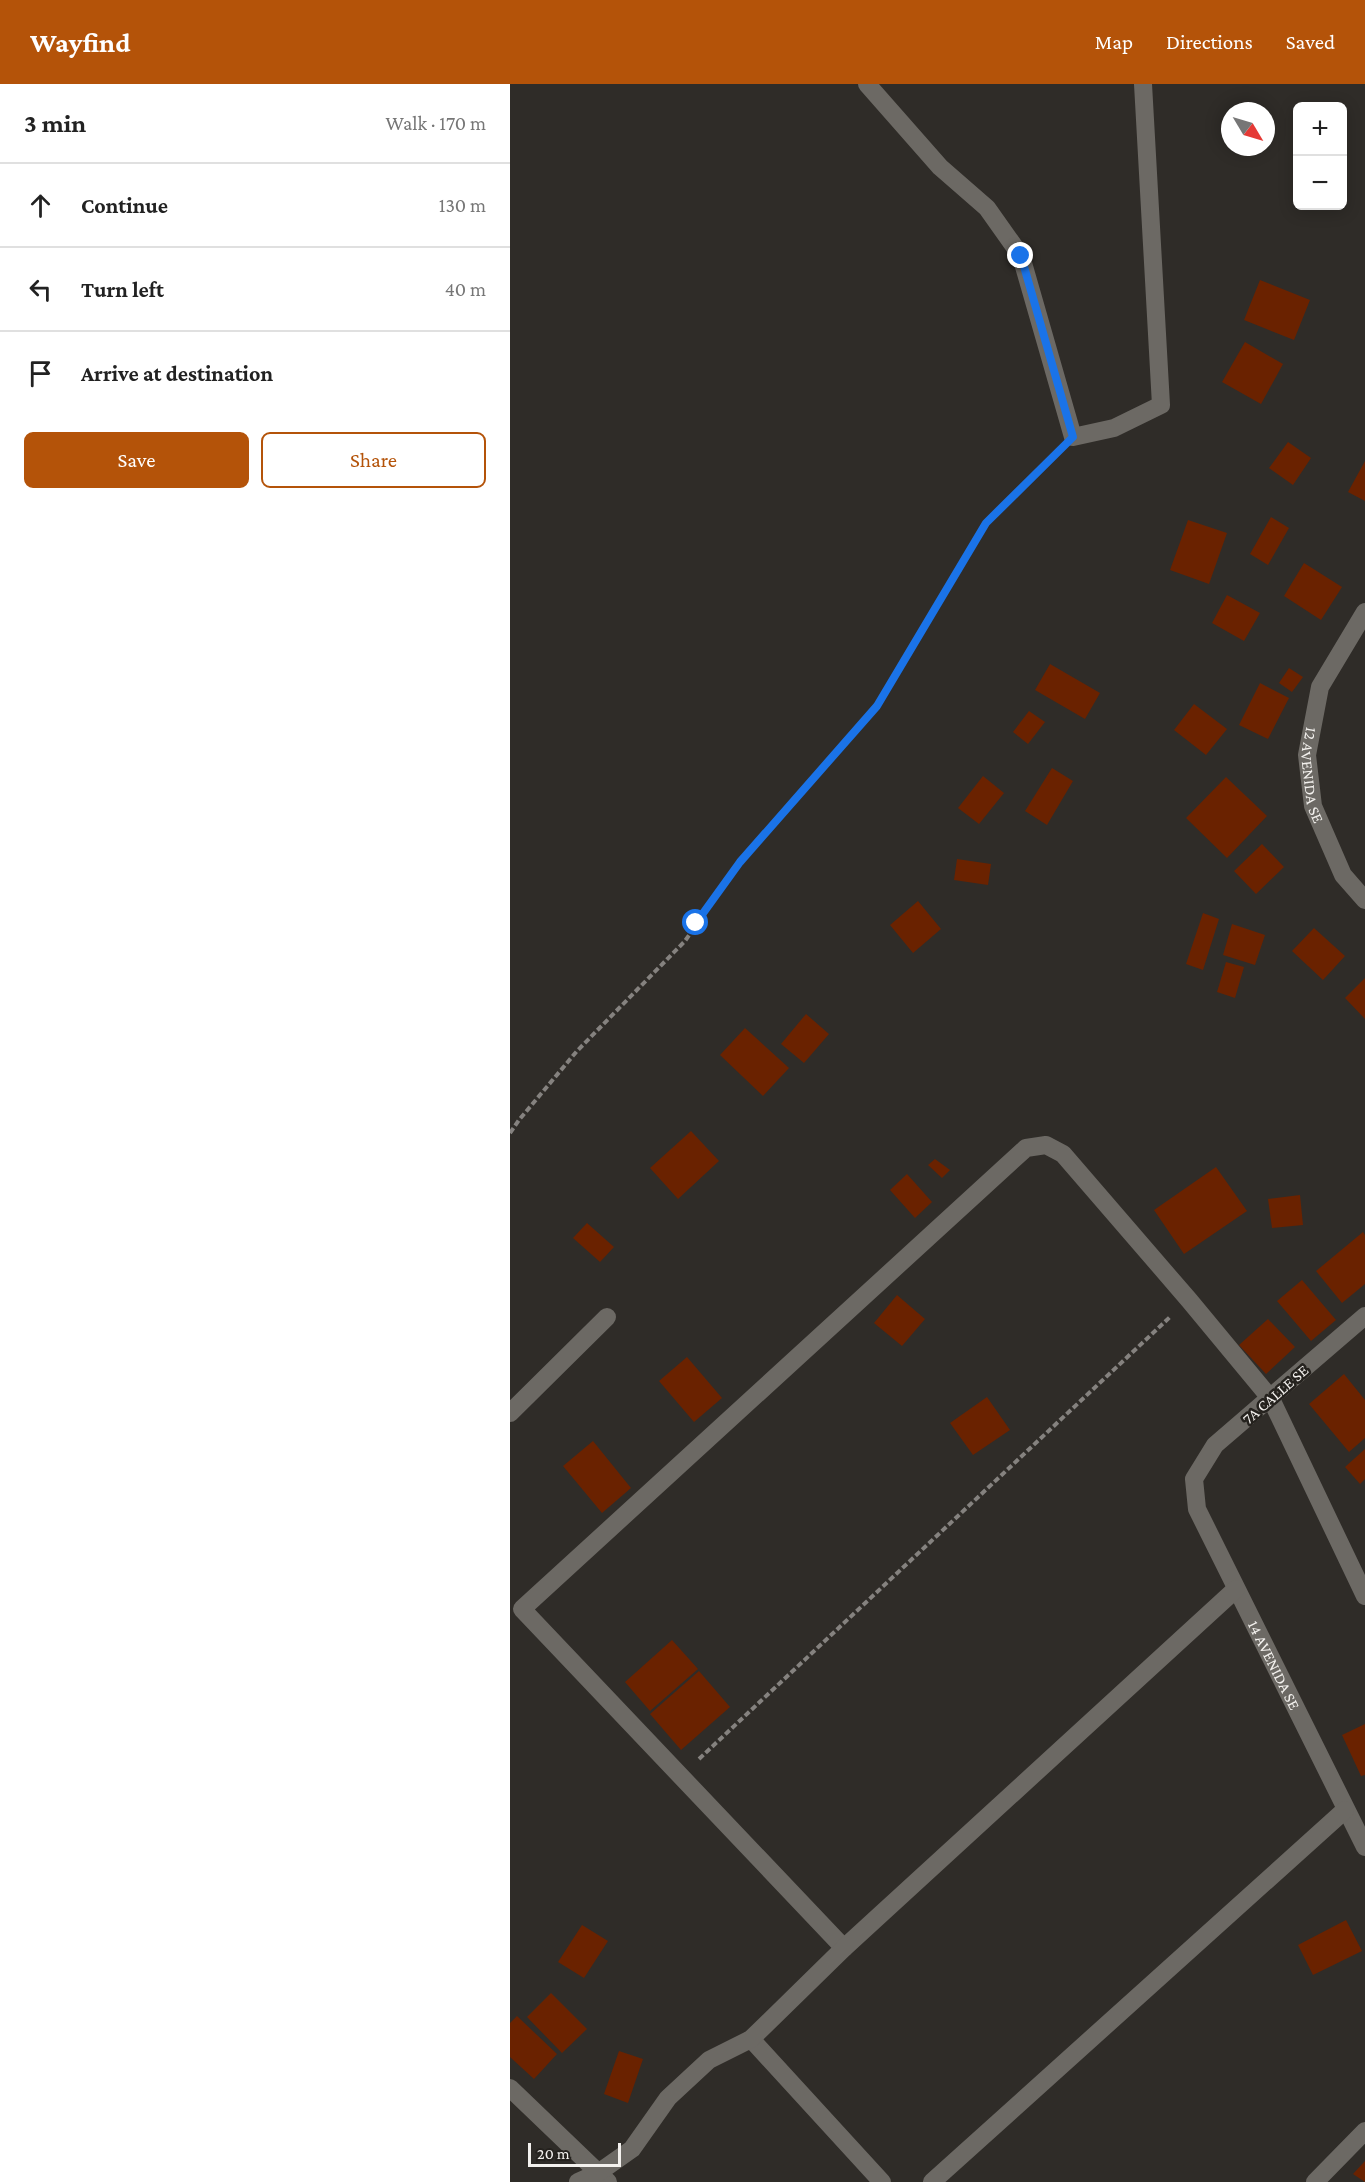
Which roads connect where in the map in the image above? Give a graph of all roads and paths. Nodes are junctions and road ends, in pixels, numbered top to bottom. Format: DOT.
graph roads {
  1 [pos="867,84"];
  2 [pos="1143,84"];
  3 [pos="1073,437"];
  4 [pos="1365,612"];
  5 [pos="1365,900"];
  6 [pos="510,1133"];
  7 [pos="1189,1300"];
  8 [pos="1365,1316"];
  9 [pos="607,1317"];
  10 [pos="1271,1399"];
  11 [pos="510,1413"];
  12 [pos="1194,1479"];
  13 [pos="1236,1589"];
  14 [pos="1365,1596"];
  15 [pos="681,1776"];
  16 [pos="1345,1810"];
  17 [pos="1365,1847"];
  18 [pos="844,1948"];
  19 [pos="751,2038"];
  20 [pos="510,2088"];
  21 [pos="1365,2131"];
  22 [pos="603,2177"];
  23 [pos="578,2182"];
  24 [pos="882,2182"];
  25 [pos="932,2182"];
  26 [pos="1315,2182"];
  1 -- 3 [label="street"];
  2 -- 3 [label="street"];
  3 -- 6 [label="path"];
  4 -- 5 [label="street, 12 AVENIDA SE"];
  7 -- 10 [label="street"];
  7 -- 15 [label="path"];
  7 -- 15 [label="street"];
  8 -- 10 [label="street, 7A CALLE SE"];
  9 -- 11 [label="street"];
  10 -- 12 [label="street, 7A CALLE SE"];
  10 -- 14 [label="street"];
  12 -- 13 [label="street, 14 AVENIDA SE"];
  13 -- 16 [label="street, 14 AVENIDA SE"];
  13 -- 18 [label="street"];
  15 -- 18 [label="street"];
  16 -- 17 [label="street, 14 AVENIDA SE"];
  16 -- 25 [label="street"];
  18 -- 19 [label="street"];
  19 -- 22 [label="street"];
  19 -- 24 [label="street"];
  20 -- 22 [label="street"];
  21 -- 26 [label="street"];
  22 -- 23 [label="street"];
}
